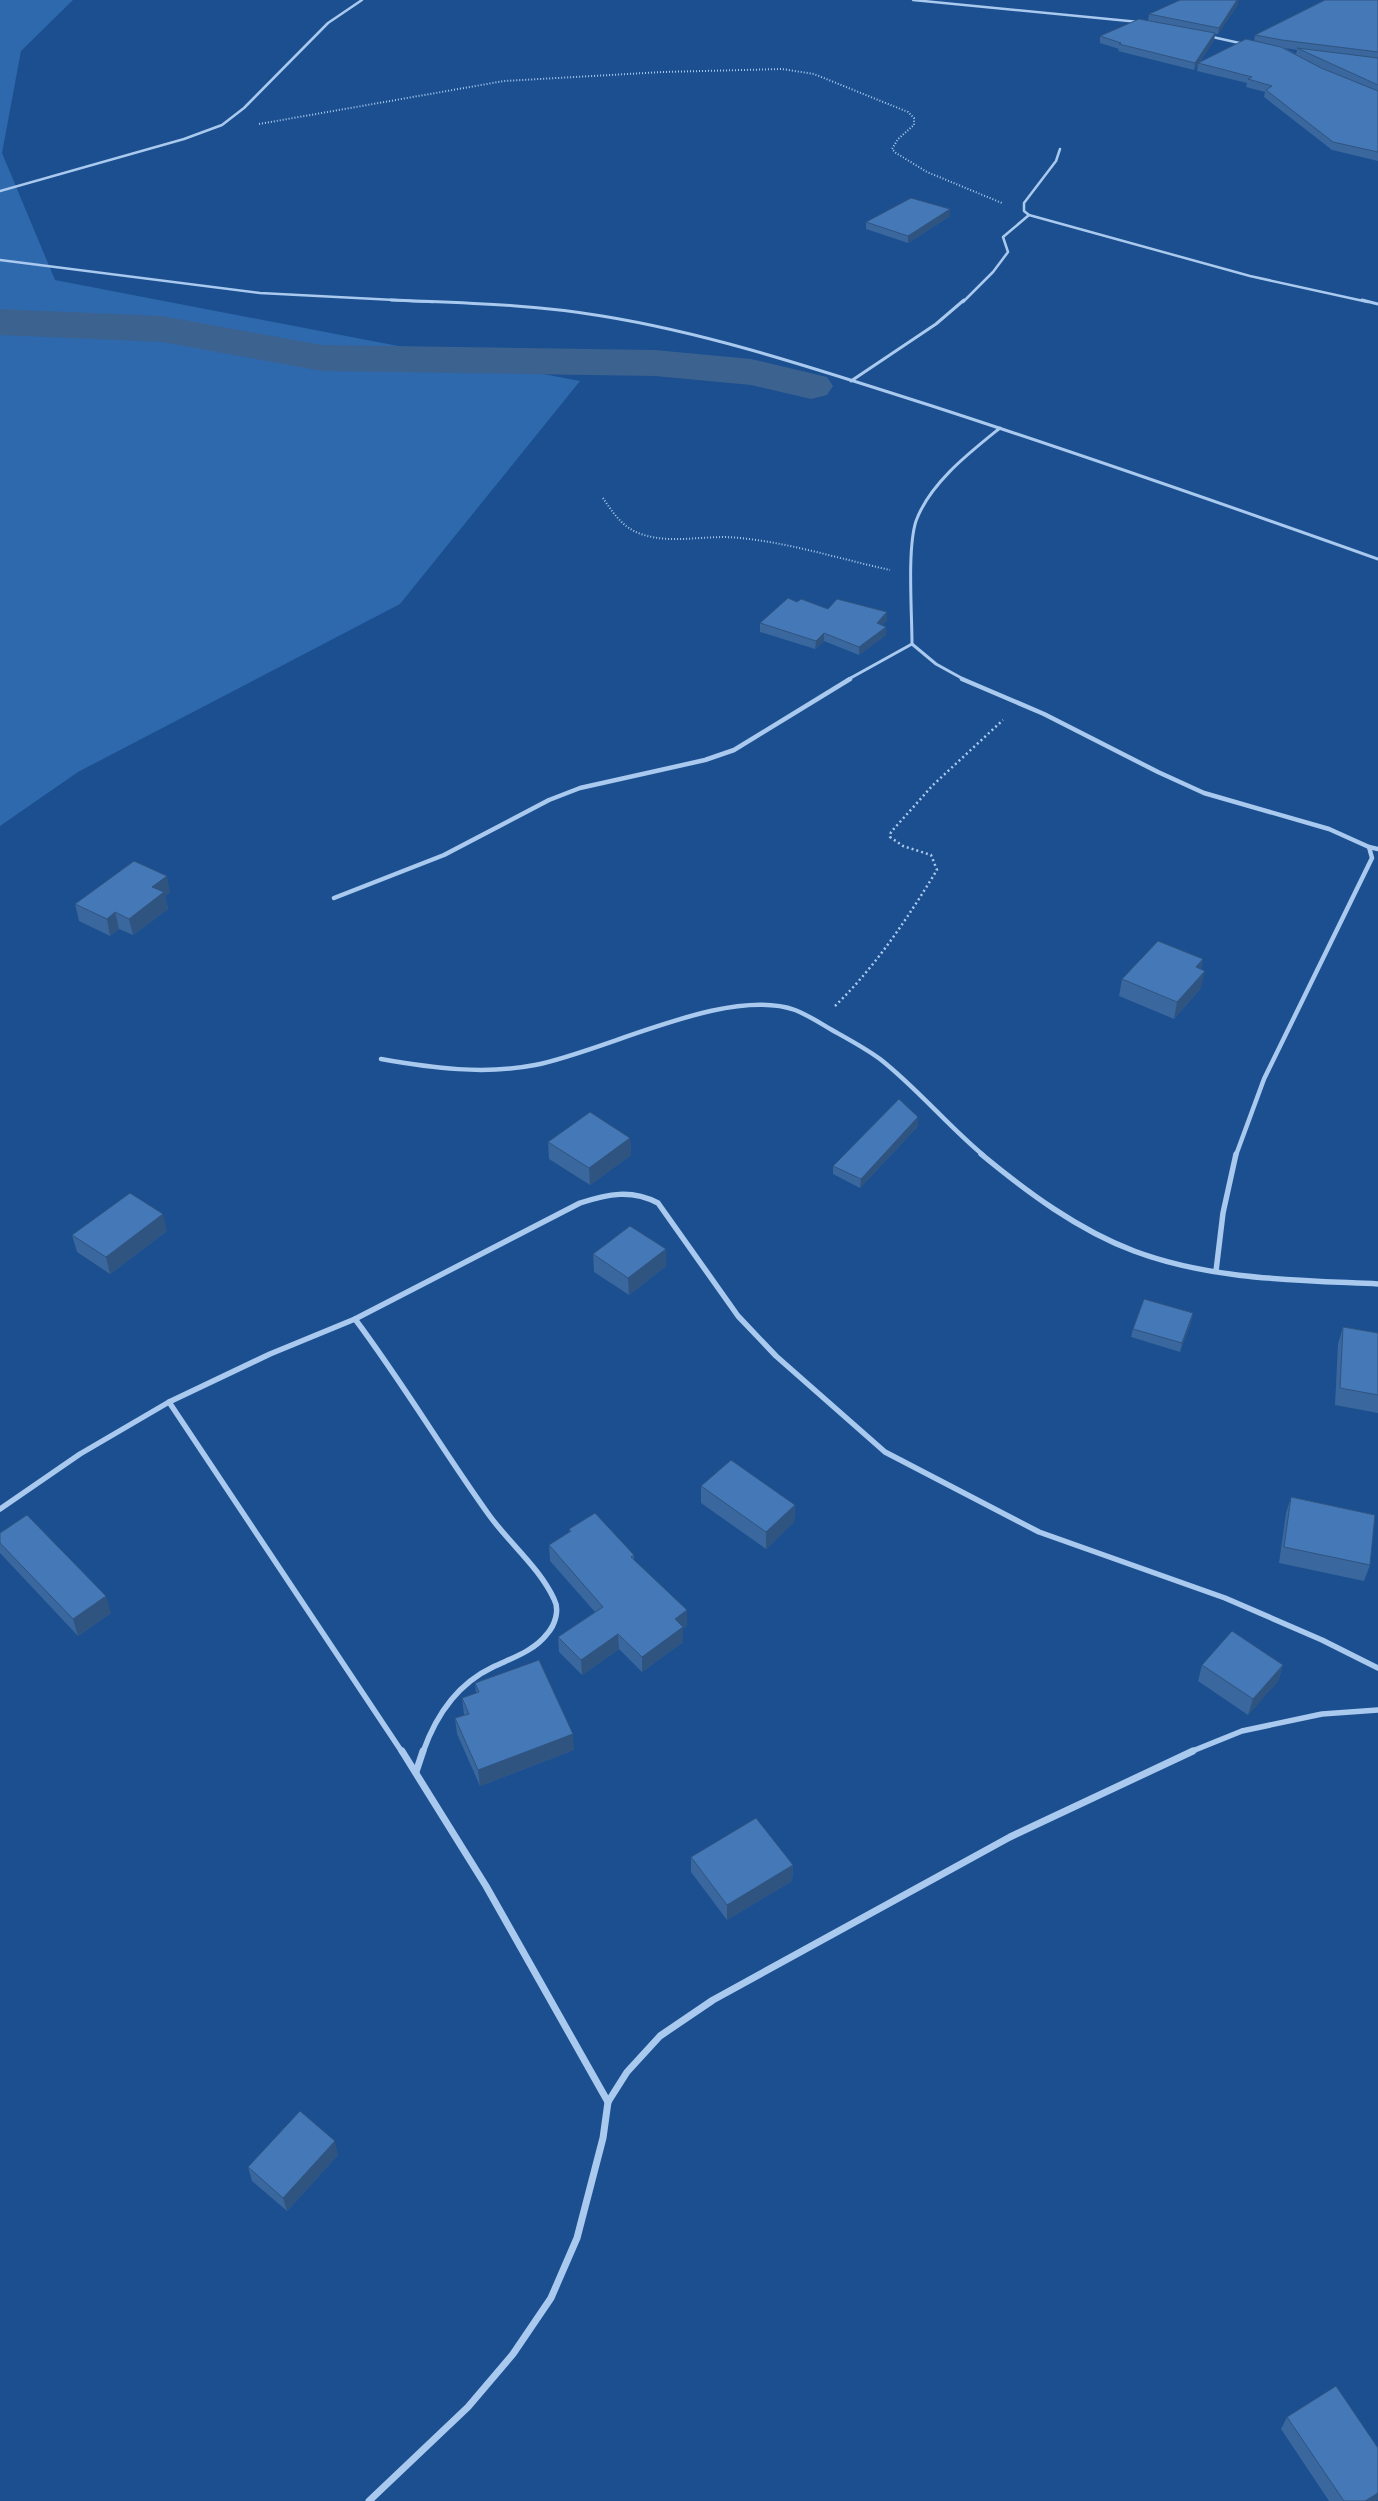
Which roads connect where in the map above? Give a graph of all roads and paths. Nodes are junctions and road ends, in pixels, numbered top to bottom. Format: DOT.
graph roads {
  1 [pos="362,0"];
  2 [pos="913,0"];
  3 [pos="1144,23"];
  4 [pos="1202,35"];
  5 [pos="1252,46"];
  6 [pos="251,125"];
  7 [pos="1060,149"];
  8 [pos="0,191"];
  9 [pos="1024,211"];
  10 [pos="1028,215"];
  11 [pos="0,260"];
  12 [pos="1378,304"];
  13 [pos="851,381"];
  14 [pos="1000,428"];
  15 [pos="603,498"];
  16 [pos="1378,559"];
  17 [pos="912,575"];
  18 [pos="912,644"];
  19 [pos="1022,703"];
  20 [pos="1369,847"];
  21 [pos="1378,849"];
  22 [pos="334,898"];
  23 [pos="819,1021"];
  24 [pos="382,1059"];
  25 [pos="1216,1271"];
  26 [pos="1378,1284"];
  27 [pos="355,1319"];
  28 [pos="169,1402"];
  29 [pos="0,1509"];
  30 [pos="1378,1668"];
  31 [pos="1378,1710"];
  32 [pos="416,1772"];
  33 [pos="608,2102"];
  34 [pos="369,2501"];
  1 -- 8 [label="street"];
  2 -- 3 [label="street"];
  4 -- 5 [label="street"];
  6 -- 9 [label="path"];
  7 -- 9 [label="street"];
  9 -- 10 [label="street"];
  10 -- 12 [label="street"];
  10 -- 13 [label="street"];
  11 -- 13 [label="street"];
  13 -- 14 [label="street"];
  14 -- 16 [label="street"];
  14 -- 17 [label="street"];
  15 -- 17 [label="path"];
  17 -- 18 [label="street"];
  18 -- 19 [label="street"];
  18 -- 22 [label="street"];
  19 -- 20 [label="street"];
  19 -- 23 [label="path"];
  20 -- 21 [label="street"];
  20 -- 25 [label="street"];
  23 -- 24 [label="street"];
  23 -- 25 [label="street"];
  25 -- 26 [label="street"];
  27 -- 28 [label="street"];
  27 -- 30 [label="street"];
  27 -- 32 [label="street"];
  28 -- 29 [label="street"];
  28 -- 32 [label="street"];
  31 -- 33 [label="street"];
  32 -- 33 [label="street"];
  33 -- 34 [label="street"];
}
